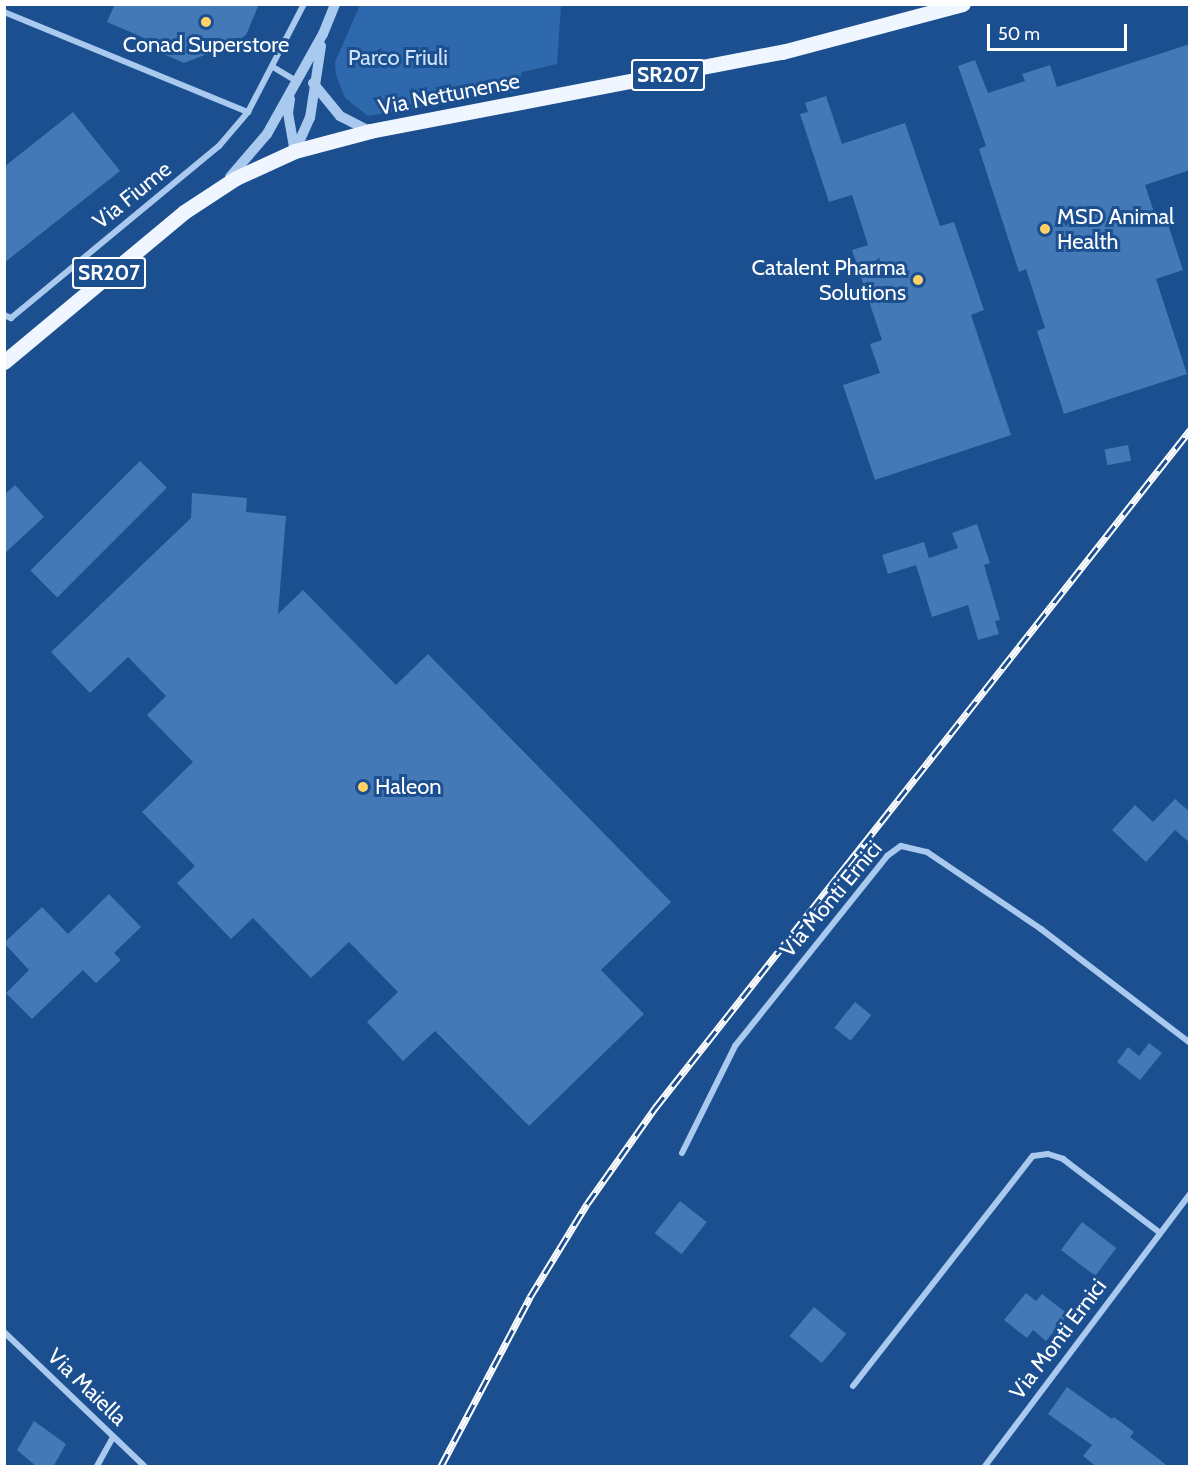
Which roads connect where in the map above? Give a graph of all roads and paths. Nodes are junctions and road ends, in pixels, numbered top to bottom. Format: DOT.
graph roads {
  1 [pos="304,4"];
  2 [pos="335,4"];
  3 [pos="963,4"];
  4 [pos="4,12"];
  5 [pos="323,34"];
  6 [pos="273,67"];
  7 [pos="298,82"];
  8 [pos="314,83"];
  9 [pos="291,93"];
  10 [pos="248,112"];
  11 [pos="370,131"];
  12 [pos="295,151"];
  13 [pos="217,189"];
  14 [pos="4,315"];
  15 [pos="4,362"];
  16 [pos="1190,1043"];
  17 [pos="682,1153"];
  18 [pos="1190,1194"];
  19 [pos="1160,1233"];
  20 [pos="4,1332"];
  21 [pos="853,1386"];
  22 [pos="113,1437"];
  23 [pos="97,1467"];
  24 [pos="144,1467"];
  25 [pos="985,1467"];
  1 -- 6 [label="street, Via Fiume"];
  2 -- 5 [label="street"];
  3 -- 11 [label="main road, Via Nettunense / SR207"];
  4 -- 10 [label="street"];
  5 -- 7 [label="street"];
  5 -- 8 [label="street"];
  6 -- 7 [label="street"];
  6 -- 10 [label="street, Via Fiume"];
  7 -- 9 [label="street"];
  8 -- 11 [label="street"];
  8 -- 12 [label="street"];
  9 -- 12 [label="street"];
  9 -- 13 [label="street"];
  10 -- 14 [label="street, Via Fiume"];
  11 -- 12 [label="main road, Via Nettunense / SR207"];
  12 -- 13 [label="main road, Via Nettunense / SR207"];
  13 -- 15 [label="main road, Via Nettunense / SR207"];
  16 -- 17 [label="street, Via Monti Ernici"];
  18 -- 19 [label="street, Via Monti Ernici"];
  19 -- 21 [label="street"];
  19 -- 25 [label="street, Via Monti Ernici"];
  20 -- 22 [label="street, Via Maiella"];
  22 -- 23 [label="street"];
  22 -- 24 [label="street, Via Maiella"];
}
